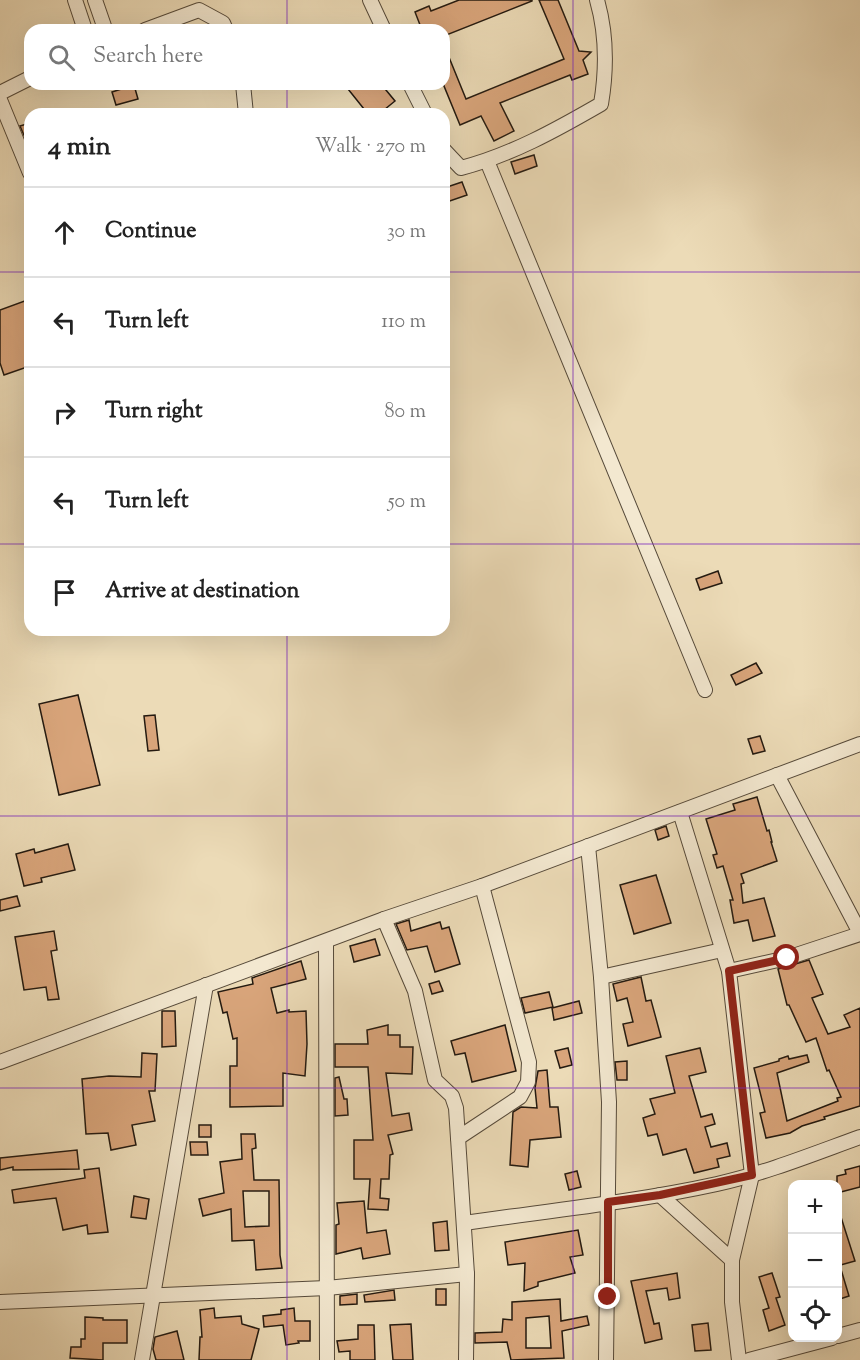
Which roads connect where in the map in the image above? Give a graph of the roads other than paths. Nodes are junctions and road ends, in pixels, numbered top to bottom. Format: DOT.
graph roads {
  1 [pos="75,0"];
  2 [pos="95,0"];
  3 [pos="370,0"];
  4 [pos="597,0"];
  5 [pos="83,24"];
  6 [pos="100,24"];
  7 [pos="161,24"];
  8 [pos="224,24"];
  9 [pos="381,24"];
  10 [pos="24,81"];
  11 [pos="244,90"];
  12 [pos="413,90"];
  13 [pos="0,93"];
  14 [pos="0,100"];
  15 [pos="245,108"];
  16 [pos="422,108"];
  17 [pos="450,157"];
  18 [pos="24,158"];
  19 [pos="487,161"];
  20 [pos="705,690"];
  21 [pos="860,744"];
  22 [pos="777,775"];
  23 [pos="680,813"];
  24 [pos="588,846"];
  25 [pos="482,886"];
  26 [pos="384,919"];
  27 [pos="860,933"];
  28 [pos="326,942"];
  29 [pos="722,950"];
  30 [pos="729,971"];
  31 [pos="601,976"];
  32 [pos="206,985"];
  33 [pos="0,1062"];
  34 [pos="860,1137"];
  35 [pos="458,1138"];
  36 [pos="752,1175"];
  37 [pos="660,1195"];
  38 [pos="608,1202"];
  39 [pos="464,1223"];
  40 [pos="732,1260"];
  41 [pos="467,1274"];
  42 [pos="327,1288"];
  43 [pos="154,1297"];
  44 [pos="0,1302"];
  45 [pos="860,1330"];
  46 [pos="842,1335"];
  47 [pos="817,1342"];
  48 [pos="142,1360"];
  49 [pos="327,1360"];
  50 [pos="466,1360"];
  51 [pos="606,1360"];
  52 [pos="739,1360"];
  53 [pos="749,1360"];
  1 -- 5 [label="street"];
  2 -- 6 [label="street"];
  3 -- 9 [label="street"];
  4 -- 19 [label="street"];
  7 -- 8 [label="street"];
  10 -- 13 [label="street"];
  11 -- 15 [label="street"];
  12 -- 16 [label="street"];
  14 -- 18 [label="street"];
  17 -- 19 [label="street"];
  19 -- 20 [label="street"];
  21 -- 22 [label="street"];
  22 -- 23 [label="street"];
  22 -- 27 [label="street"];
  23 -- 24 [label="street"];
  23 -- 29 [label="street"];
  24 -- 25 [label="street"];
  24 -- 31 [label="street"];
  25 -- 26 [label="street"];
  25 -- 35 [label="street"];
  26 -- 28 [label="street"];
  26 -- 35 [label="street"];
  27 -- 30 [label="street"];
  28 -- 32 [label="street"];
  28 -- 42 [label="street"];
  29 -- 30 [label="street"];
  29 -- 31 [label="street"];
  30 -- 36 [label="street"];
  31 -- 38 [label="street"];
  32 -- 33 [label="street"];
  32 -- 43 [label="street"];
  34 -- 36 [label="street"];
  35 -- 39 [label="street"];
  36 -- 37 [label="street"];
  36 -- 40 [label="street"];
  37 -- 38 [label="street"];
  37 -- 40 [label="street"];
  38 -- 39 [label="street"];
  38 -- 51 [label="street"];
  39 -- 41 [label="street"];
  40 -- 52 [label="street"];
  41 -- 42 [label="street"];
  41 -- 50 [label="street"];
  42 -- 43 [label="street"];
  42 -- 49 [label="street"];
  43 -- 44 [label="street"];
  43 -- 48 [label="street"];
  45 -- 46 [label="street"];
  47 -- 53 [label="street"];
}
